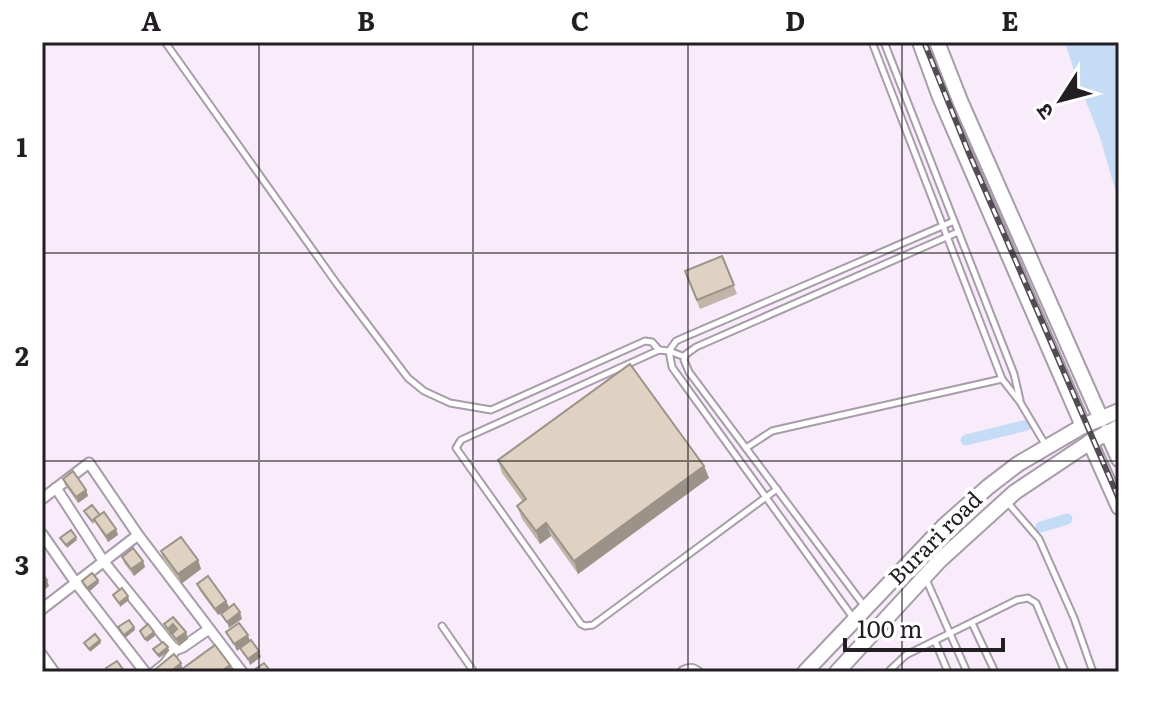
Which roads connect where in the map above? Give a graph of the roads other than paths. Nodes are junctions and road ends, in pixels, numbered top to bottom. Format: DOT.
graph roads {
  1 [pos="165,42"];
  2 [pos="872,42"];
  3 [pos="884,42"];
  4 [pos="920,42"];
  5 [pos="937,42"];
  6 [pos="954,221"];
  7 [pos="943,226"];
  8 [pos="958,232"];
  9 [pos="947,237"];
  10 [pos="800,287"];
  11 [pos="805,299"];
  12 [pos="659,350"];
  13 [pos="669,351"];
  14 [pos="685,357"];
  15 [pos="1002,379"];
  16 [pos="1020,402"];
  17 [pos="713,403"];
  18 [pos="703,411"];
  19 [pos="1119,411"];
  20 [pos="1083,426"];
  21 [pos="1109,426"];
  22 [pos="1090,442"];
  23 [pos="1047,447"];
  24 [pos="746,448"];
  25 [pos="1119,459"];
  26 [pos="56,488"];
  27 [pos="777,489"];
  28 [pos="766,497"];
  29 [pos="42,499"];
  30 [pos="1006,501"];
  31 [pos="1119,507"];
  32 [pos="42,534"];
  33 [pos="138,535"];
  34 [pos="104,562"];
  35 [pos="925,576"];
  36 [pos="76,583"];
  37 [pos="866,608"];
  38 [pos="42,609"];
  39 [pos="855,619"];
  40 [pos="972,623"];
  41 [pos="442,626"];
  42 [pos="209,629"];
  43 [pos="951,633"];
  44 [pos="935,641"];
  45 [pos="175,650"];
  46 [pos="42,655"];
  47 [pos="682,670"];
  48 [pos="54,672"];
  49 [pos="145,672"];
  50 [pos="155,672"];
  51 [pos="242,672"];
  52 [pos="474,672"];
  53 [pos="700,672"];
  54 [pos="805,672"];
  55 [pos="837,672"];
  56 [pos="890,672"];
  57 [pos="948,672"];
  58 [pos="967,672"];
  59 [pos="995,672"];
  60 [pos="1065,672"];
  61 [pos="1093,672"];
  1 -- 12 [label="lane"];
  2 -- 7 [label="lane"];
  3 -- 6 [label="lane"];
  4 -- 20 [label="main road"];
  5 -- 21 [label="main road"];
  6 -- 7 [label="lane"];
  6 -- 8 [label="lane"];
  7 -- 9 [label="lane"];
  7 -- 10 [label="lane"];
  8 -- 9 [label="lane"];
  8 -- 16 [label="lane"];
  9 -- 11 [label="lane"];
  9 -- 15 [label="lane"];
  10 -- 11 [label="lane"];
  10 -- 13 [label="lane"];
  11 -- 14 [label="lane"];
  12 -- 13 [label="lane"];
  12 -- 28 [label="lane"];
  13 -- 14 [label="lane"];
  13 -- 18 [label="lane"];
  14 -- 17 [label="lane"];
  15 -- 16 [label="lane"];
  15 -- 24 [label="lane"];
  16 -- 23 [label="lane"];
  17 -- 18 [label="lane"];
  17 -- 24 [label="lane"];
  18 -- 28 [label="lane"];
  19 -- 21 [label="main road"];
  20 -- 21 [label="main road, Burari road"];
  20 -- 23 [label="main road, Burari road"];
  21 -- 22 [label="main road, Burari road"];
  21 -- 25 [label="main road"];
  22 -- 30 [label="main road, Burari road"];
  22 -- 31 [label="main road"];
  23 -- 37 [label="main road, Burari road"];
  24 -- 27 [label="lane"];
  26 -- 29 [label="street"];
  26 -- 33 [label="street"];
  26 -- 34 [label="street"];
  27 -- 28 [label="lane"];
  27 -- 37 [label="lane"];
  28 -- 39 [label="lane"];
  30 -- 35 [label="main road, Burari road"];
  30 -- 61 [label="lane"];
  32 -- 36 [label="street"];
  33 -- 34 [label="street"];
  33 -- 42 [label="street"];
  34 -- 36 [label="street"];
  34 -- 45 [label="street"];
  35 -- 43 [label="lane"];
  35 -- 55 [label="main road, Burari road"];
  36 -- 38 [label="street"];
  36 -- 49 [label="street"];
  37 -- 39 [label="main road, Burari road"];
  39 -- 54 [label="main road, Burari road"];
  40 -- 43 [label="lane"];
  40 -- 59 [label="lane"];
  40 -- 60 [label="lane"];
  41 -- 52 [label="lane"];
  42 -- 45 [label="street"];
  42 -- 51 [label="street"];
  43 -- 44 [label="lane"];
  43 -- 58 [label="lane"];
  44 -- 56 [label="lane"];
  44 -- 57 [label="lane"];
  45 -- 50 [label="street"];
  46 -- 48 [label="street"];
  47 -- 53 [label="lane"];
}
